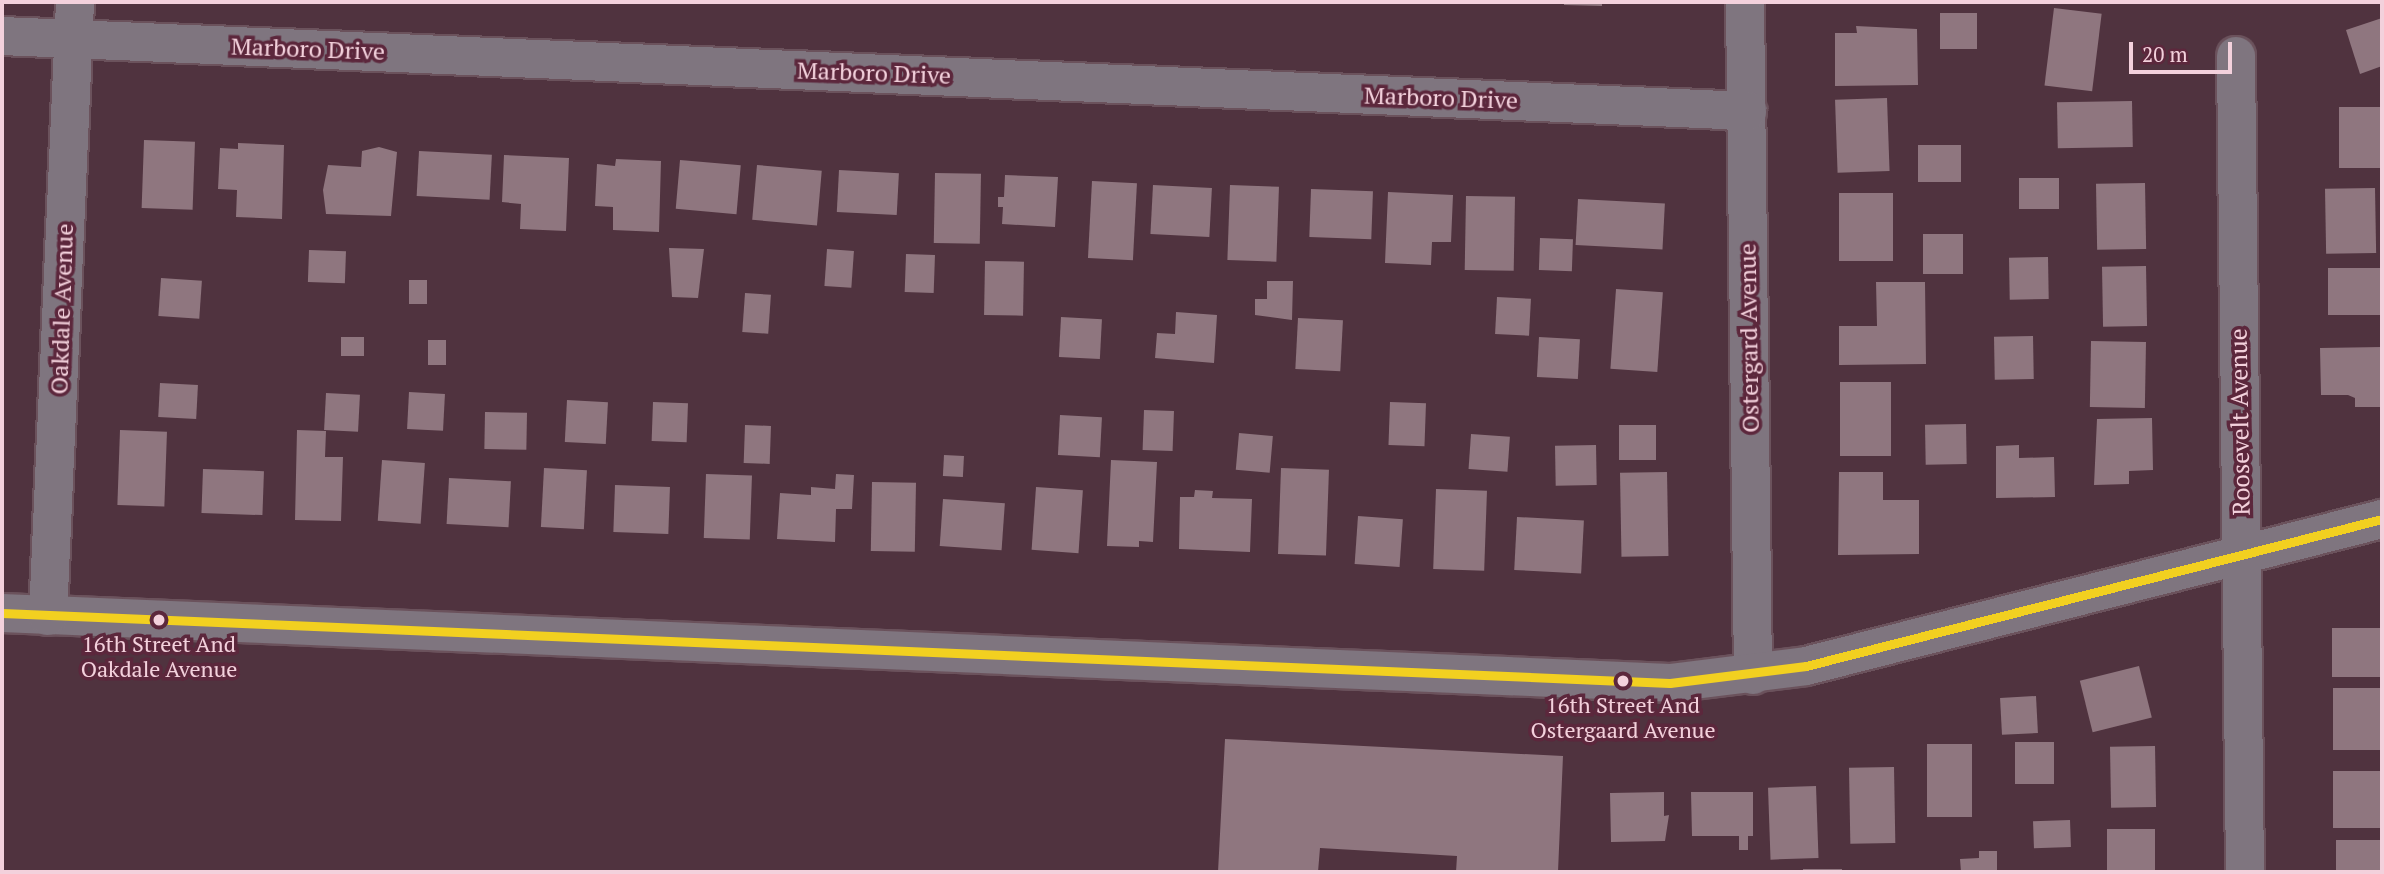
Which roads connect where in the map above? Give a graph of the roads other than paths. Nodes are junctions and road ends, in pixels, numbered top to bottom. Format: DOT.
graph roads {
  1 [pos="75,2"];
  2 [pos="1745,2"];
  3 [pos="2,36"];
  4 [pos="73,39"];
  5 [pos="2236,56"];
  6 [pos="1746,111"];
  7 [pos="2382,519"];
  8 [pos="2241,554"];
  9 [pos="2,613"];
  10 [pos="48,616"];
  11 [pos="1753,675"];
  12 [pos="2245,872"];
  1 -- 4 [label="street, Oakdale Avenue"];
  2 -- 6 [label="street, Ostergard Avenue"];
  3 -- 4 [label="street, Marboro Drive"];
  4 -- 6 [label="street, Marboro Drive"];
  4 -- 10 [label="street, Oakdale Avenue"];
  5 -- 8 [label="street, Roosevelt Avenue"];
  6 -- 11 [label="street, Ostergard Avenue"];
  7 -- 8 [label="street"];
  8 -- 11 [label="street"];
  8 -- 12 [label="street, Roosevelt Avenue"];
  9 -- 10 [label="street"];
  10 -- 11 [label="street"];
}
